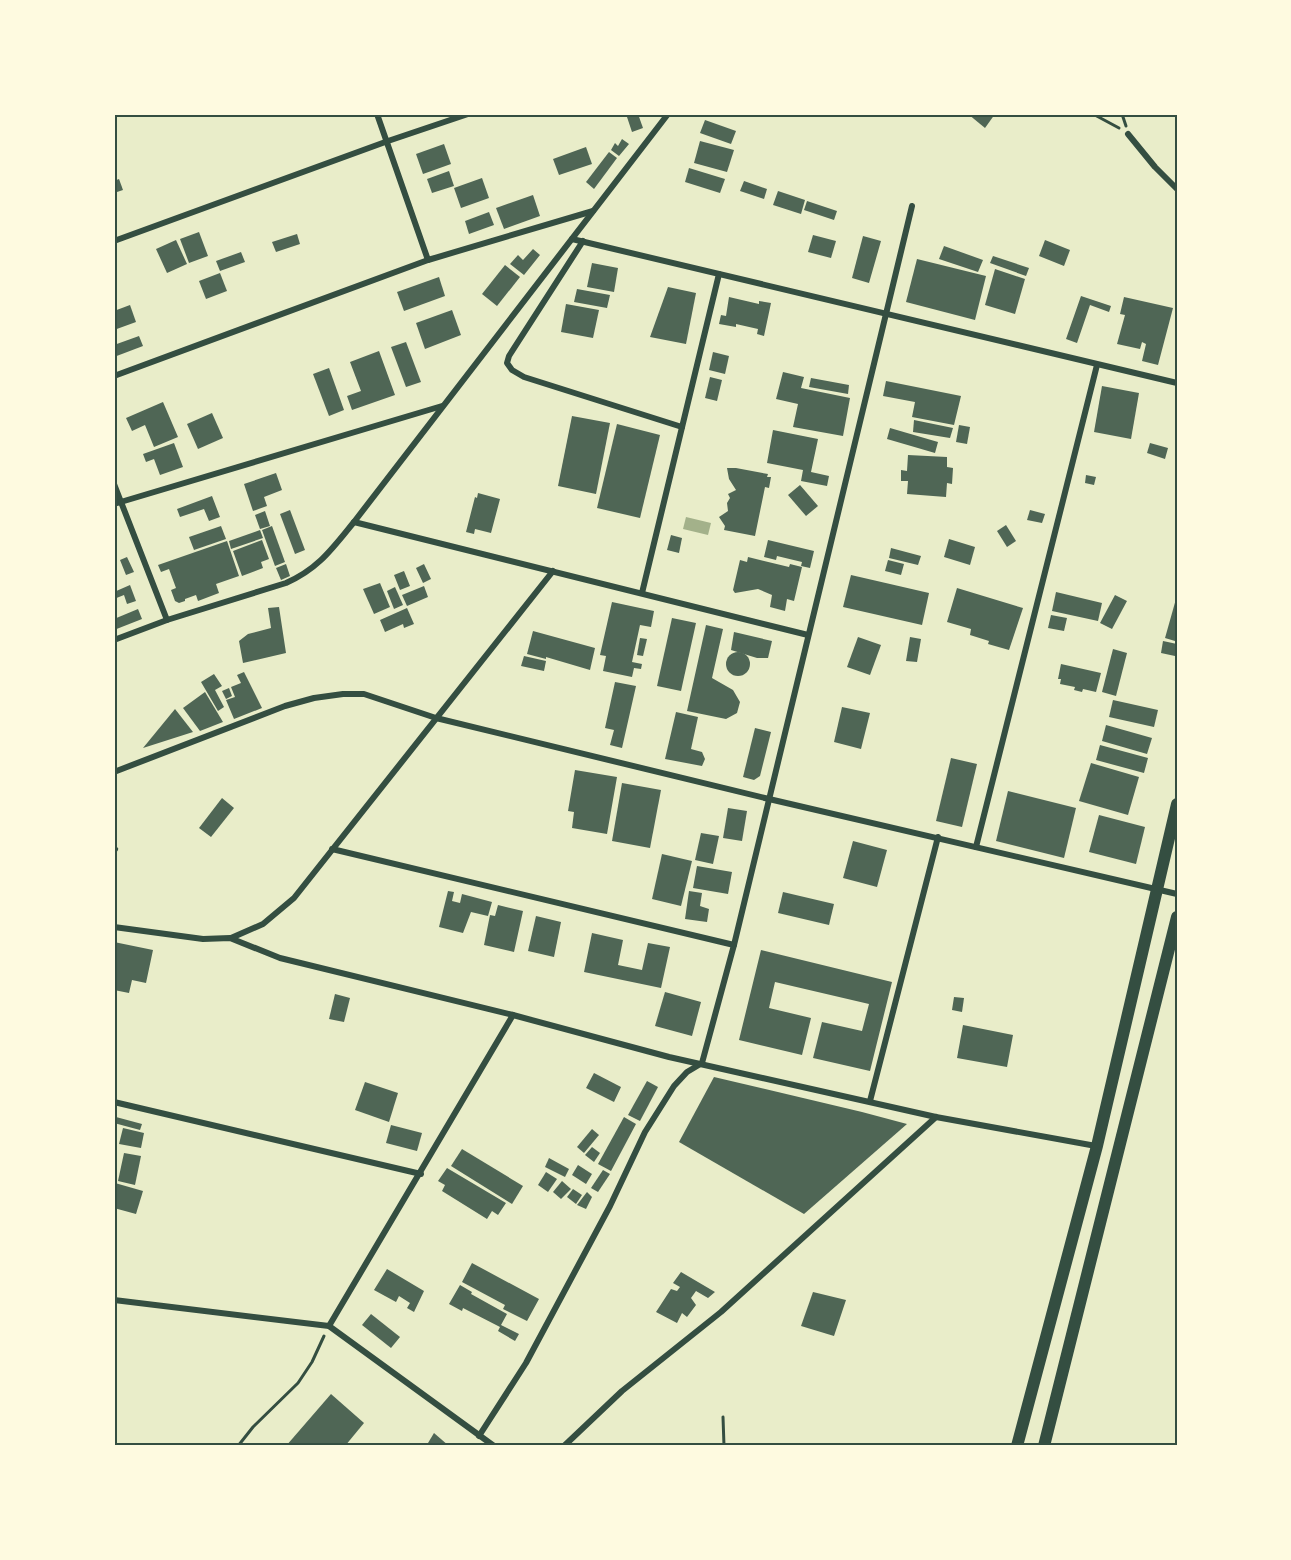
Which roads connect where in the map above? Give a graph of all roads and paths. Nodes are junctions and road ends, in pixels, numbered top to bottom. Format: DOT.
graph roads {
  1 [pos="377,114"];
  2 [pos="468,114"];
  3 [pos="668,114"];
  4 [pos="1093,114"];
  5 [pos="1128,134"];
  6 [pos="388,141"];
  7 [pos="1177,189"];
  8 [pos="912,206"];
  9 [pos="594,210"];
  10 [pos="572,239"];
  11 [pos="114,241"];
  12 [pos="584,241"];
  13 [pos="428,260"];
  14 [pos="719,274"];
  15 [pos="886,314"];
  16 [pos="1097,365"];
  17 [pos="114,376"];
  18 [pos="1177,383"];
  19 [pos="443,406"];
  20 [pos="682,427"];
  21 [pos="114,484"];
  22 [pos="122,502"];
  23 [pos="114,504"];
  24 [pos="354,522"];
  25 [pos="553,571"];
  26 [pos="642,593"];
  27 [pos="167,621"];
  28 [pos="808,635"];
  29 [pos="114,640"];
  30 [pos="436,718"];
  31 [pos="114,772"];
  32 [pos="769,799"];
  33 [pos="1177,804"];
  34 [pos="938,837"];
  35 [pos="976,847"];
  36 [pos="332,849"];
  37 [pos="1156,889"];
  38 [pos="1177,894"];
  39 [pos="1177,917"];
  40 [pos="114,927"];
  41 [pos="230,938"];
  42 [pos="734,945"];
  43 [pos="513,1015"];
  44 [pos="702,1064"];
  45 [pos="870,1101"];
  46 [pos="114,1102"];
  47 [pos="936,1117"];
  48 [pos="1097,1146"];
  49 [pos="421,1174"];
  50 [pos="114,1300"];
  51 [pos="329,1326"];
  52 [pos="723,1417"];
  53 [pos="479,1436"];
  54 [pos="238,1446"];
  55 [pos="494,1446"];
  56 [pos="564,1446"];
  57 [pos="724,1446"];
  58 [pos="1017,1446"];
  59 [pos="1044,1446"];
  1 -- 6 [label="street"];
  2 -- 6 [label="street"];
  3 -- 9 [label="street"];
  4 -- 5 [label="path"];
  5 -- 7 [label="street"];
  6 -- 11 [label="street"];
  6 -- 13 [label="street"];
  8 -- 15 [label="street"];
  9 -- 10 [label="street"];
  9 -- 13 [label="street"];
  10 -- 12 [label="street"];
  10 -- 19 [label="street"];
  12 -- 14 [label="street"];
  12 -- 20 [label="street"];
  13 -- 17 [label="street"];
  14 -- 15 [label="street"];
  14 -- 20 [label="street"];
  15 -- 16 [label="street"];
  15 -- 28 [label="street"];
  16 -- 18 [label="street"];
  16 -- 35 [label="street"];
  19 -- 22 [label="street"];
  19 -- 24 [label="street"];
  20 -- 26 [label="street"];
  21 -- 22 [label="street"];
  22 -- 23 [label="street"];
  22 -- 27 [label="street"];
  24 -- 25 [label="street"];
  24 -- 27 [label="street"];
  25 -- 26 [label="street"];
  25 -- 30 [label="street"];
  26 -- 28 [label="street"];
  27 -- 29 [label="street"];
  28 -- 32 [label="street"];
  30 -- 31 [label="street"];
  30 -- 32 [label="street"];
  30 -- 36 [label="street"];
  32 -- 34 [label="street"];
  32 -- 42 [label="street"];
  33 -- 37 [label="main road"];
  34 -- 35 [label="street"];
  34 -- 45 [label="street"];
  35 -- 37 [label="street"];
  36 -- 41 [label="street"];
  36 -- 42 [label="street"];
  37 -- 38 [label="street"];
  37 -- 48 [label="main road"];
  39 -- 59 [label="main road"];
  40 -- 41 [label="street"];
  41 -- 43 [label="street"];
  42 -- 44 [label="street"];
  43 -- 44 [label="street"];
  43 -- 49 [label="street"];
  44 -- 45 [label="street"];
  44 -- 53 [label="street"];
  45 -- 47 [label="street"];
  46 -- 49 [label="street"];
  47 -- 48 [label="street"];
  47 -- 56 [label="street"];
  48 -- 58 [label="main road"];
  49 -- 51 [label="street"];
  50 -- 51 [label="street"];
  51 -- 53 [label="street"];
  51 -- 54 [label="path"];
  52 -- 57 [label="path"];
  53 -- 55 [label="street"];
}
